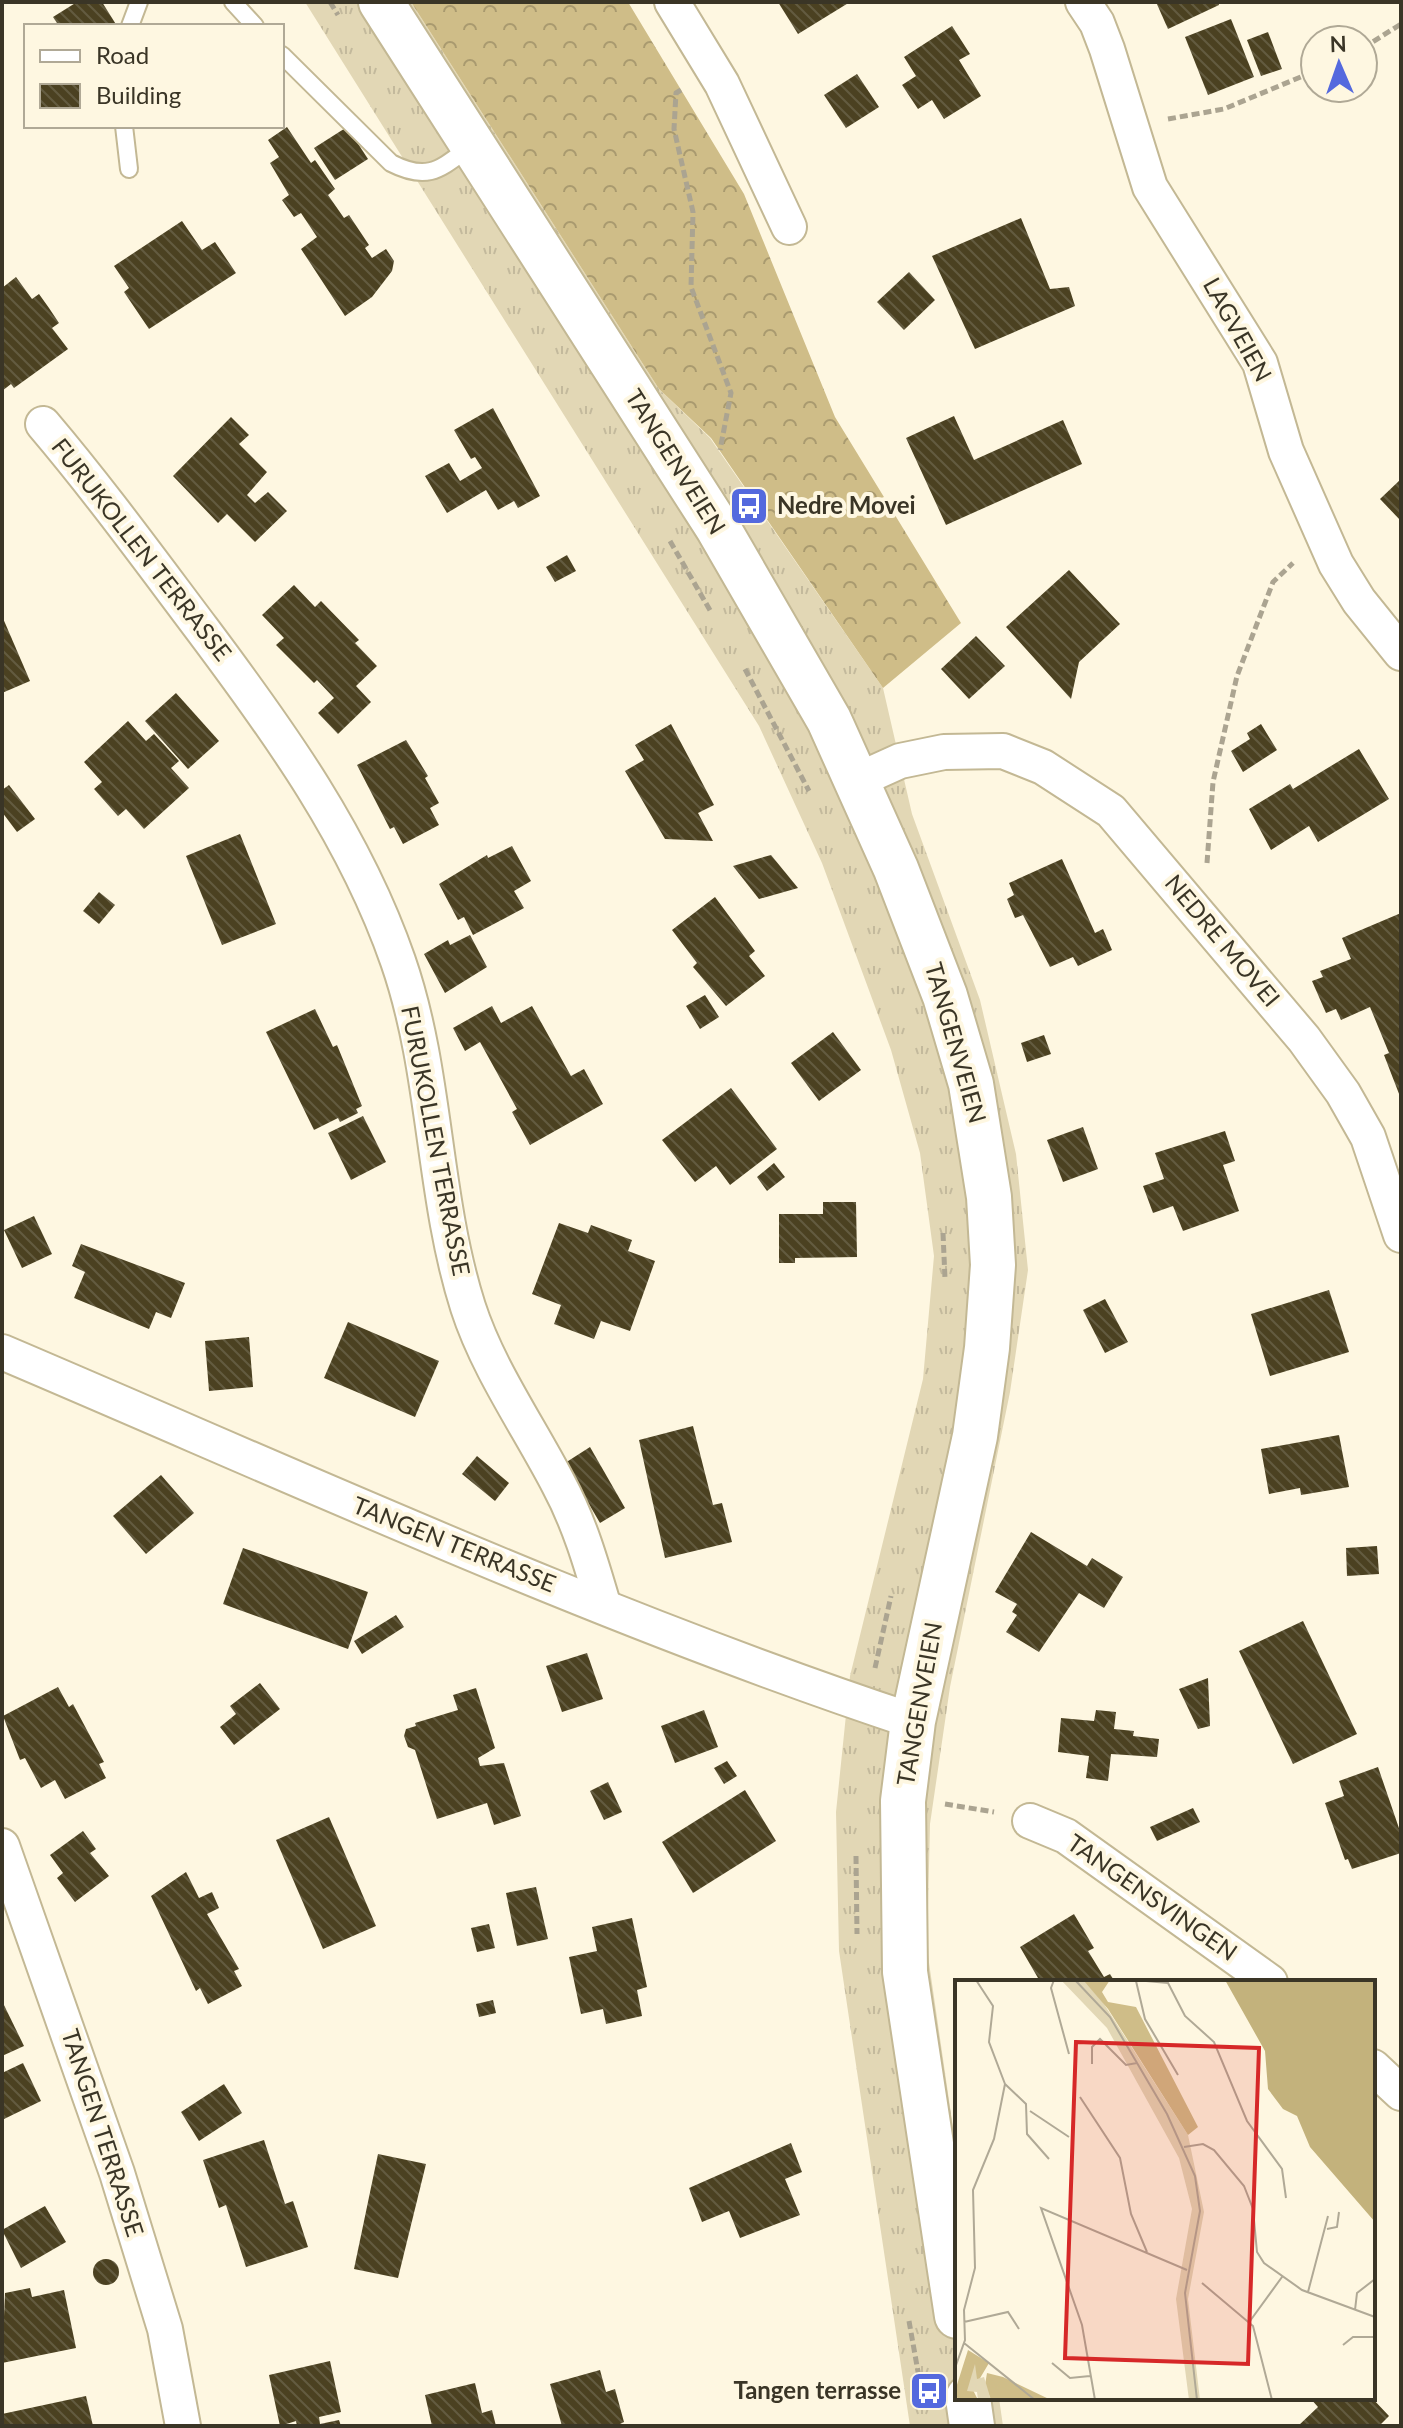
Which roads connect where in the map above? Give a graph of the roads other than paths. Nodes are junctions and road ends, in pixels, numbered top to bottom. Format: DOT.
graph roads {
  1 [pos="139,2"];
  2 [pos="233,2"];
  3 [pos="381,2"];
  4 [pos="672,2"];
  5 [pos="1083,2"];
  6 [pos="131,24"];
  7 [pos="253,24"];
  8 [pos="284,57"];
  9 [pos="124,128"];
  10 [pos="471,146"];
  11 [pos="129,169"];
  12 [pos="789,227"];
  13 [pos="43,424"];
  14 [pos="1401,653"];
  15 [pos="858,780"];
  16 [pos="1401,1235"];
  17 [pos="2,1352"];
  18 [pos="603,1604"];
  19 [pos="913,1721"];
  20 [pos="1030,1821"];
  21 [pos="2,1846"];
  22 [pos="1267,1980"];
  23 [pos="1375,2069"];
  24 [pos="1401,2093"];
  25 [pos="955,2303"];
  26 [pos="968,2400"];
  27 [pos="183,2426"];
  28 [pos="972,2426"];
  1 -- 6 [label="lane"];
  2 -- 7 [label="lane"];
  3 -- 10 [label="main road, TANGENVEIEN"];
  4 -- 12 [label="street"];
  5 -- 14 [label="street, LAGVEIEN"];
  8 -- 10 [label="lane"];
  9 -- 11 [label="lane"];
  10 -- 15 [label="main road, TANGENVEIEN"];
  13 -- 18 [label="street, FURUKOLLEN TERRASSE"];
  15 -- 16 [label="street, NEDRE MOVEI"];
  15 -- 19 [label="main road, TANGENVEIEN"];
  17 -- 18 [label="street, TANGEN TERRASSE"];
  18 -- 19 [label="street, TANGEN TERRASSE"];
  19 -- 25 [label="main road, TANGENVEIEN"];
  20 -- 22 [label="street, TANGENSVINGEN"];
  21 -- 27 [label="street, TANGEN TERRASSE"];
  23 -- 24 [label="street"];
  26 -- 28 [label="main road"];
}
